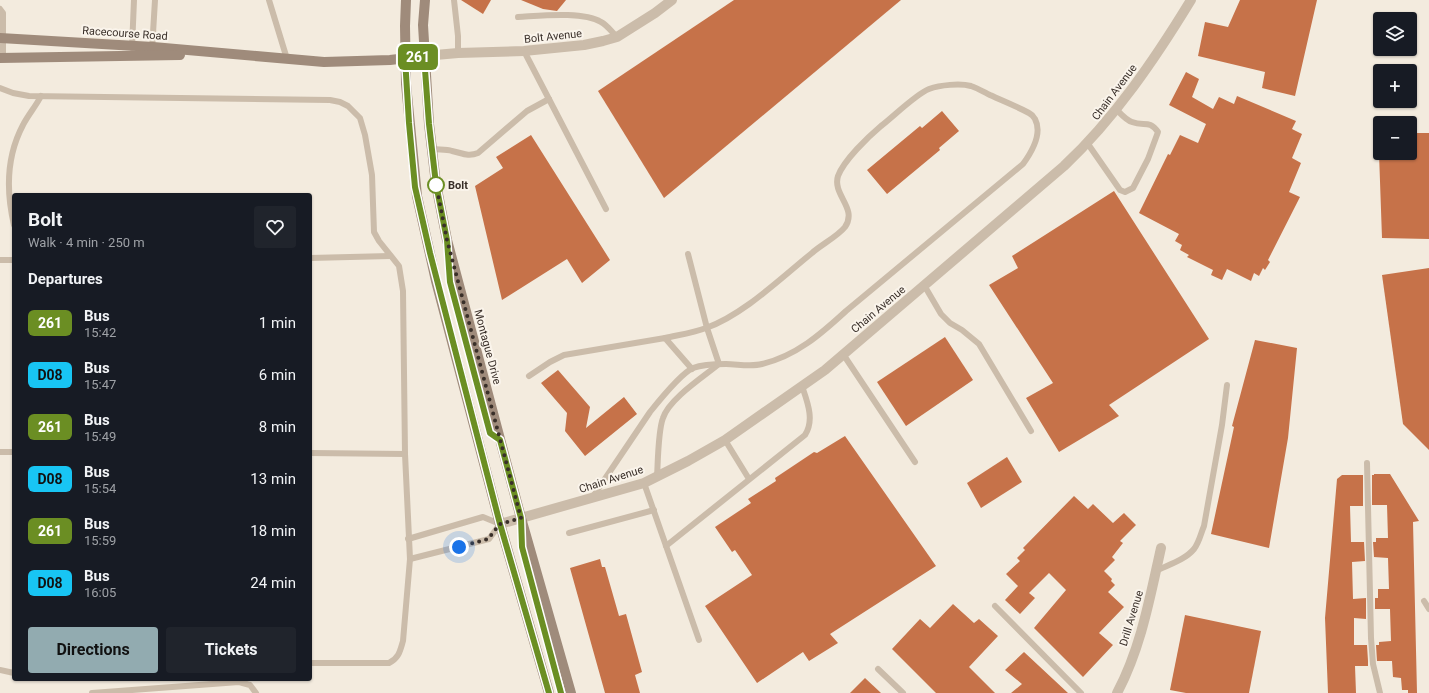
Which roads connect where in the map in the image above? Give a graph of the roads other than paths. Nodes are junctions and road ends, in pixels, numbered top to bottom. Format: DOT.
graph roads {
  1 [pos="134,0"];
  2 [pos="155,0"];
  3 [pos="269,0"];
  4 [pos="406,0"];
  5 [pos="425,0"];
  6 [pos="454,0"];
  7 [pos="672,0"];
  8 [pos="1191,0"];
  9 [pos="0,9"];
  10 [pos="518,17"];
  11 [pos="617,37"];
  12 [pos="2,39"];
  13 [pos="131,50"];
  14 [pos="152,51"];
  15 [pos="524,51"];
  16 [pos="458,53"];
  17 [pos="424,56"];
  18 [pos="1,58"];
  19 [pos="405,58"];
  20 [pos="287,59"];
  21 [pos="0,88"];
  22 [pos="41,96"];
  23 [pos="549,99"];
  24 [pos="1116,110"];
  25 [pos="1088,144"];
  26 [pos="432,150"];
  27 [pos="606,208"];
  28 [pos="12,212"];
  29 [pos="688,254"];
  30 [pos="390,256"];
  31 [pos="312,258"];
  32 [pos="0,260"];
  33 [pos="12,260"];
  34 [pos="924,285"];
  35 [pos="707,328"];
  36 [pos="665,338"];
  37 [pos="843,354"];
  38 [pos="719,364"];
  39 [pos="692,369"];
  40 [pos="529,376"];
  41 [pos="1227,385"];
  42 [pos="802,386"];
  43 [pos="1030,431"];
  44 [pos="725,440"];
  45 [pos="0,452"];
  46 [pos="12,452"];
  47 [pos="312,453"];
  48 [pos="405,454"];
  49 [pos="915,462"];
  50 [pos="1367,463"];
  51 [pos="657,477"];
  52 [pos="749,479"];
  53 [pos="644,483"];
  54 [pos="592,499"];
  55 [pos="654,510"];
  56 [pos="521,518"];
  57 [pos="500,524"];
  58 [pos="569,533"];
  59 [pos="408,539"];
  60 [pos="666,546"];
  61 [pos="1161,548"];
  62 [pos="410,560"];
  63 [pos="1156,571"];
  64 [pos="1424,600"];
  65 [pos="995,606"];
  66 [pos="1429,609"];
  67 [pos="699,640"];
  68 [pos="312,664"];
  69 [pos="878,669"];
  70 [pos="0,670"];
  71 [pos="12,673"];
  72 [pos="92,693"];
  73 [pos="256,693"];
  74 [pos="549,693"];
  75 [pos="562,693"];
  76 [pos="571,693"];
  77 [pos="903,693"];
  78 [pos="1081,693"];
  79 [pos="1117,693"];
  80 [pos="1380,693"];
  1 -- 13 [label="lane"];
  2 -- 14 [label="lane"];
  3 -- 20 [label="lane"];
  4 -- 19 [label="main road"];
  5 -- 17 [label="main road, Montague Drive"];
  6 -- 16 [label="lane"];
  7 -- 11 [label="street, Bolt Avenue"];
  8 -- 24 [label="street, Chain Avenue"];
  9 -- 12 [label="lane"];
  10 -- 11 [label="lane"];
  11 -- 15 [label="street, Bolt Avenue"];
  12 -- 13 [label="main road, Racecourse Road"];
  12 -- 18 [label="lane"];
  13 -- 14 [label="main road, Racecourse Road"];
  13 -- 18 [label="main road, Racecourse Road"];
  14 -- 20 [label="main road, Racecourse Road"];
  15 -- 16 [label="street, Bolt Avenue"];
  15 -- 23 [label="lane"];
  16 -- 17 [label="street, Bolt Avenue"];
  17 -- 19 [label="main road, Racecourse Road"];
  17 -- 26 [label="main road, Montague Drive"];
  19 -- 20 [label="main road, Racecourse Road"];
  19 -- 57 [label="main road"];
  21 -- 22 [label="lane"];
  22 -- 28 [label="lane"];
  22 -- 30 [label="lane"];
  23 -- 26 [label="lane"];
  23 -- 27 [label="lane"];
  24 -- 25 [label="street, Chain Avenue"];
  24 -- 25 [label="lane"];
  25 -- 34 [label="street, Chain Avenue"];
  26 -- 56 [label="main road, Montague Drive"];
  29 -- 35 [label="lane"];
  30 -- 31 [label="lane"];
  30 -- 48 [label="lane"];
  32 -- 33 [label="lane"];
  34 -- 37 [label="street, Chain Avenue"];
  34 -- 43 [label="lane"];
  35 -- 36 [label="lane"];
  35 -- 38 [label="lane"];
  35 -- 38 [label="lane"];
  36 -- 39 [label="lane"];
  36 -- 40 [label="lane"];
  37 -- 42 [label="street, Chain Avenue"];
  37 -- 49 [label="lane"];
  38 -- 39 [label="lane"];
  38 -- 51 [label="lane"];
  39 -- 54 [label="lane"];
  41 -- 63 [label="lane"];
  42 -- 44 [label="street, Chain Avenue"];
  42 -- 52 [label="lane"];
  44 -- 51 [label="street, Chain Avenue"];
  44 -- 52 [label="lane"];
  45 -- 46 [label="lane"];
  47 -- 48 [label="lane"];
  48 -- 59 [label="lane"];
  50 -- 80 [label="lane"];
  51 -- 53 [label="street, Chain Avenue"];
  52 -- 60 [label="lane"];
  53 -- 54 [label="street, Chain Avenue"];
  53 -- 55 [label="lane"];
  54 -- 56 [label="street, Chain Avenue"];
  55 -- 58 [label="lane"];
  55 -- 60 [label="lane"];
  56 -- 57 [label="street, Chain Avenue"];
  56 -- 75 [label="lane"];
  56 -- 76 [label="main road, Montague Drive"];
  57 -- 59 [label="lane"];
  57 -- 62 [label="lane"];
  57 -- 74 [label="main road"];
  59 -- 62 [label="lane"];
  60 -- 67 [label="lane"];
  61 -- 63 [label="street, Drill Avenue"];
  62 -- 68 [label="lane"];
  63 -- 79 [label="street, Drill Avenue"];
  64 -- 66 [label="lane"];
  65 -- 78 [label="lane"];
  69 -- 77 [label="lane"];
  70 -- 71 [label="lane"];
  72 -- 73 [label="lane"];
}
